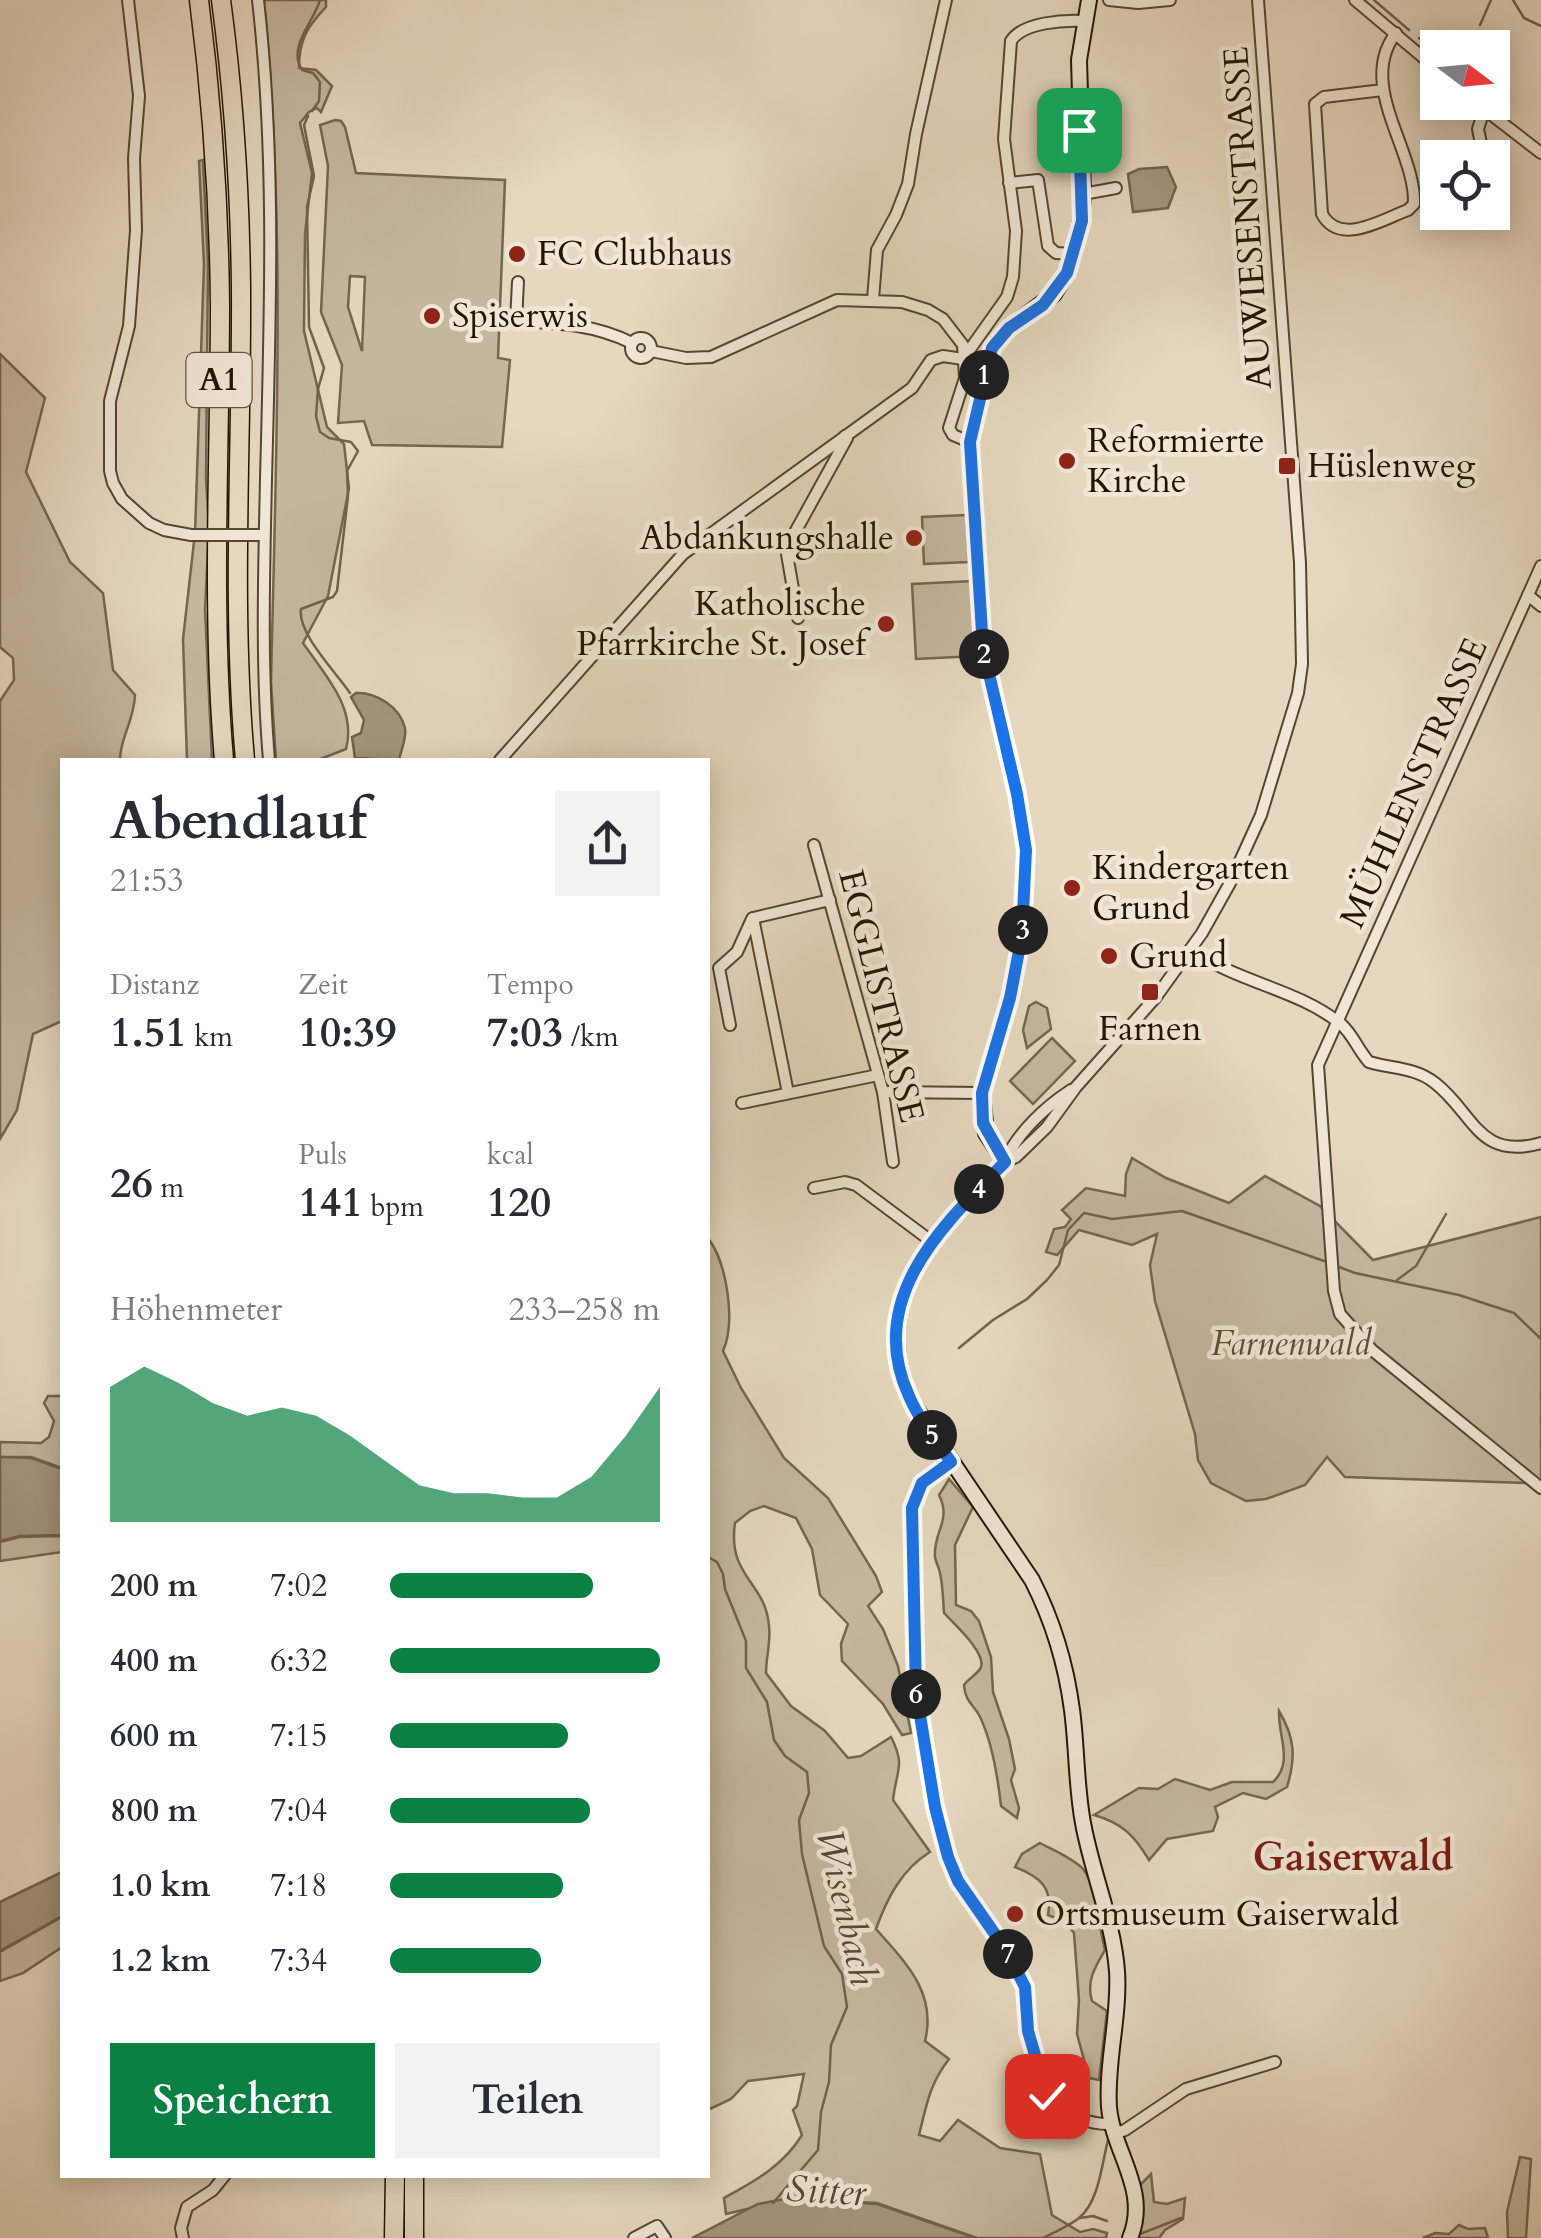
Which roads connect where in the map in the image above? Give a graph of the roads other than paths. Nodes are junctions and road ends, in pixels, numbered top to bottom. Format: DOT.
graph roads {
  1 [pos="128,0"];
  2 [pos="198,0"];
  3 [pos="221,0"];
  4 [pos="258,0"];
  5 [pos="946,0"];
  6 [pos="1089,0"];
  7 [pos="1108,0"];
  8 [pos="1170,0"];
  9 [pos="1258,0"];
  10 [pos="1355,0"];
  11 [pos="1084,21"];
  12 [pos="1396,34"];
  13 [pos="1420,55"];
  14 [pos="1383,90"];
  15 [pos="1498,120"];
  16 [pos="1541,153"];
  17 [pos="1009,183"];
  18 [pos="1116,188"];
  19 [pos="1083,194"];
  20 [pos="1074,254"];
  21 [pos="518,282"];
  22 [pos="873,299"];
  23 [pos="963,358"];
  24 [pos="844,435"];
  25 [pos="970,442"];
  26 [pos="262,536"];
  27 [pos="1541,566"];
  28 [pos="1528,595"];
  29 [pos="1541,606"];
  30 [pos="798,618"];
  31 [pos="224,758"];
  32 [pos="244,758"];
  33 [pos="269,758"];
  34 [pos="502,758"];
  35 [pos="814,845"];
  36 [pos="830,900"];
  37 [pos="753,918"];
  38 [pos="1191,949"];
  39 [pos="1337,1021"];
  40 [pos="730,1025"];
  41 [pos="878,1075"];
  42 [pos="883,1092"];
  43 [pos="788,1093"];
  44 [pos="982,1093"];
  45 [pos="742,1103"];
  46 [pos="1541,1143"];
  47 [pos="893,1162"];
  48 [pos="1005,1162"];
  49 [pos="814,1188"];
  50 [pos="931,1242"];
  51 [pos="951,1462"];
  52 [pos="1541,1488"];
  53 [pos="1275,2062"];
  54 [pos="1113,2129"];
  55 [pos="223,2178"];
  56 [pos="395,2178"];
  57 [pos="414,2178"];
  58 [pos="183,2238"];
  59 [pos="394,2238"];
  60 [pos="414,2238"];
  61 [pos="634,2238"];
  62 [pos="665,2238"];
  63 [pos="1130,2238"];
  1 -- 26 [label="street, bridge"];
  2 -- 31 [label="highway, A1"];
  3 -- 32 [label="highway, A1"];
  4 -- 26 [label="street"];
  5 -- 22 [label="street"];
  6 -- 11 [label="street"];
  7 -- 8 [label="street"];
  9 -- 38 [label="street, AUWIESENSTRASSE"];
  10 -- 12 [label="street"];
  11 -- 17 [label="street"];
  11 -- 19 [label="street"];
  12 -- 13 [label="street"];
  12 -- 14 [label="street"];
  14 -- 14 [label="street"];
  15 -- 16 [label="street"];
  17 -- 20 [label="street"];
  17 -- 23 [label="street"];
  18 -- 19 [label="street"];
  19 -- 20 [label="street"];
  20 -- 25 [label="street"];
  21 -- 22 [label="street"];
  22 -- 23 [label="street"];
  23 -- 24 [label="street"];
  23 -- 25 [label="street"];
  24 -- 30 [label="street"];
  24 -- 34 [label="street"];
  25 -- 44 [label="street"];
  26 -- 33 [label="street"];
  27 -- 28 [label="street, MÜHLENSTRASSE"];
  28 -- 29 [label="street"];
  28 -- 39 [label="street, MÜHLENSTRASSE"];
  35 -- 36 [label="street, EGGLISTRASSE"];
  36 -- 37 [label="street"];
  36 -- 41 [label="street, EGGLISTRASSE"];
  37 -- 40 [label="street"];
  37 -- 43 [label="street"];
  38 -- 39 [label="street"];
  38 -- 48 [label="street, AUWIESENSTRASSE"];
  39 -- 46 [label="street"];
  39 -- 52 [label="street, MÜHLENSTRASSE"];
  41 -- 42 [label="street, EGGLISTRASSE"];
  41 -- 43 [label="street"];
  42 -- 44 [label="street"];
  42 -- 47 [label="street, EGGLISTRASSE"];
  43 -- 45 [label="street"];
  44 -- 48 [label="street"];
  48 -- 50 [label="street"];
  49 -- 50 [label="street"];
  50 -- 51 [label="street"];
  51 -- 54 [label="street"];
  51 -- 54 [label="street"];
  53 -- 54 [label="street"];
  54 -- 63 [label="street"];
  55 -- 58 [label="street"];
  56 -- 59 [label="highway"];
  57 -- 60 [label="highway"];
  61 -- 62 [label="street"];
}
